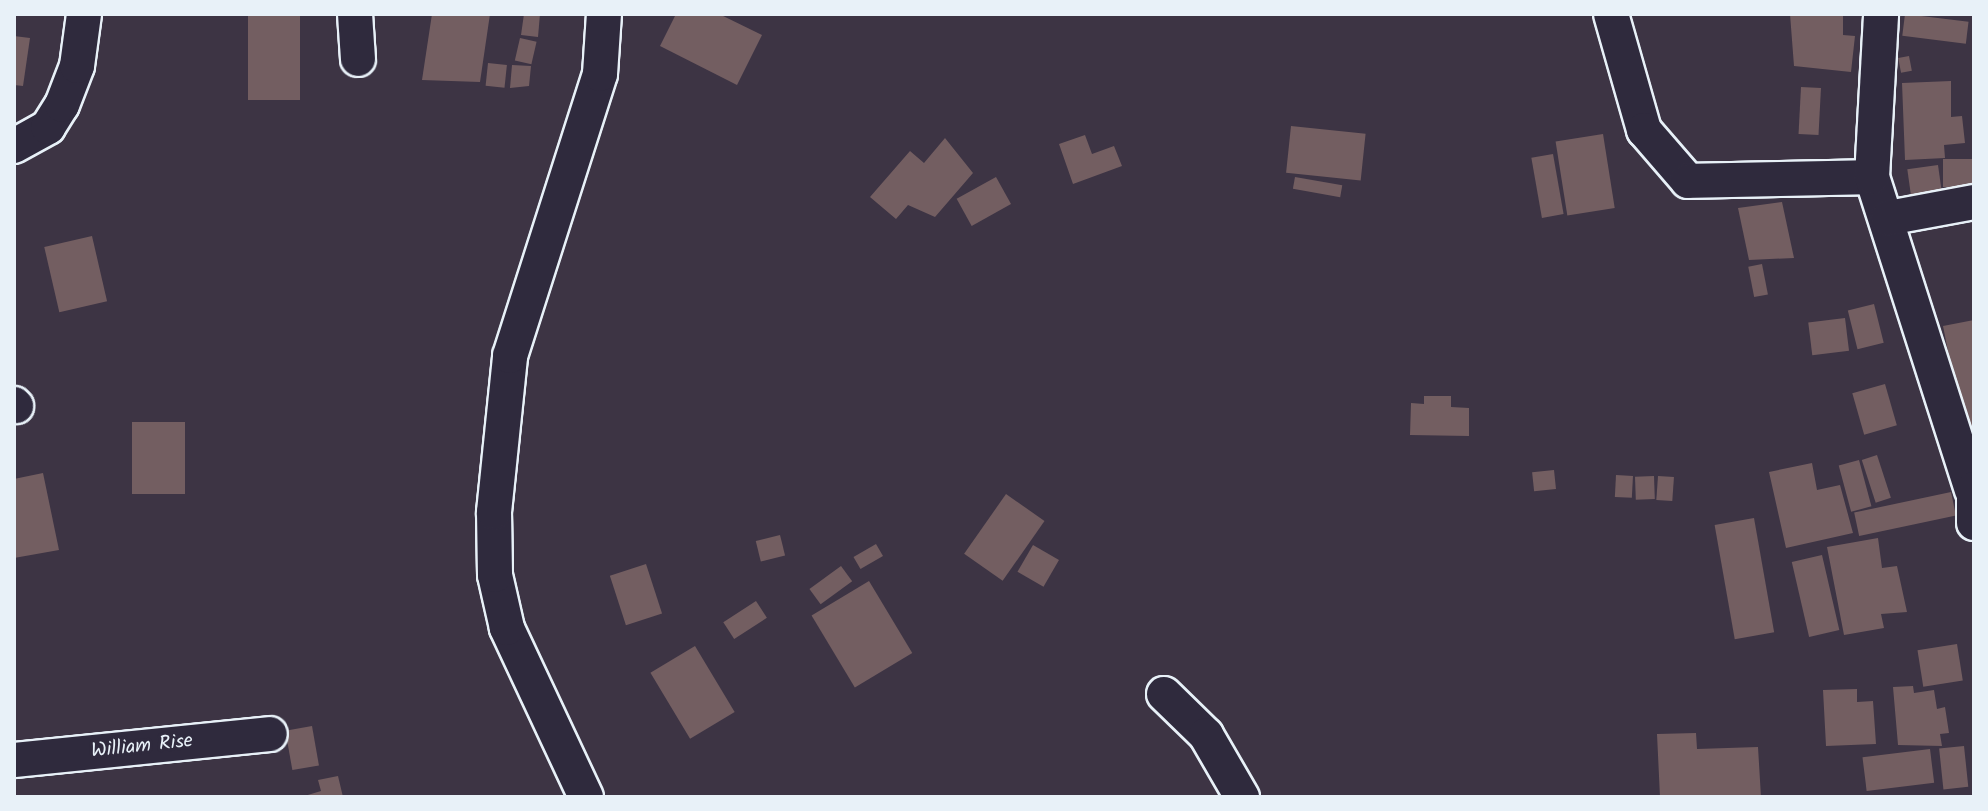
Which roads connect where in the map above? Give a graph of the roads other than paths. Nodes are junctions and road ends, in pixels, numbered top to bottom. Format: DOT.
graph roads {
  1 [pos="84,14"];
  2 [pos="355,14"];
  3 [pos="604,14"];
  4 [pos="1611,14"];
  5 [pos="1881,14"];
  6 [pos="358,59"];
  7 [pos="14,146"];
  8 [pos="1872,177"];
  9 [pos="1974,202"];
  10 [pos="1888,218"];
  11 [pos="1973,501"];
  12 [pos="1164,694"];
  13 [pos="270,734"];
  14 [pos="14,760"];
  15 [pos="586,797"];
  16 [pos="1242,797"];
  1 -- 7 [label="street"];
  2 -- 6 [label="street"];
  3 -- 15 [label="street"];
  4 -- 8 [label="street"];
  5 -- 8 [label="street"];
  8 -- 10 [label="street"];
  9 -- 10 [label="street"];
  10 -- 11 [label="street"];
  12 -- 16 [label="street"];
  13 -- 14 [label="street, William Rise"];
}
